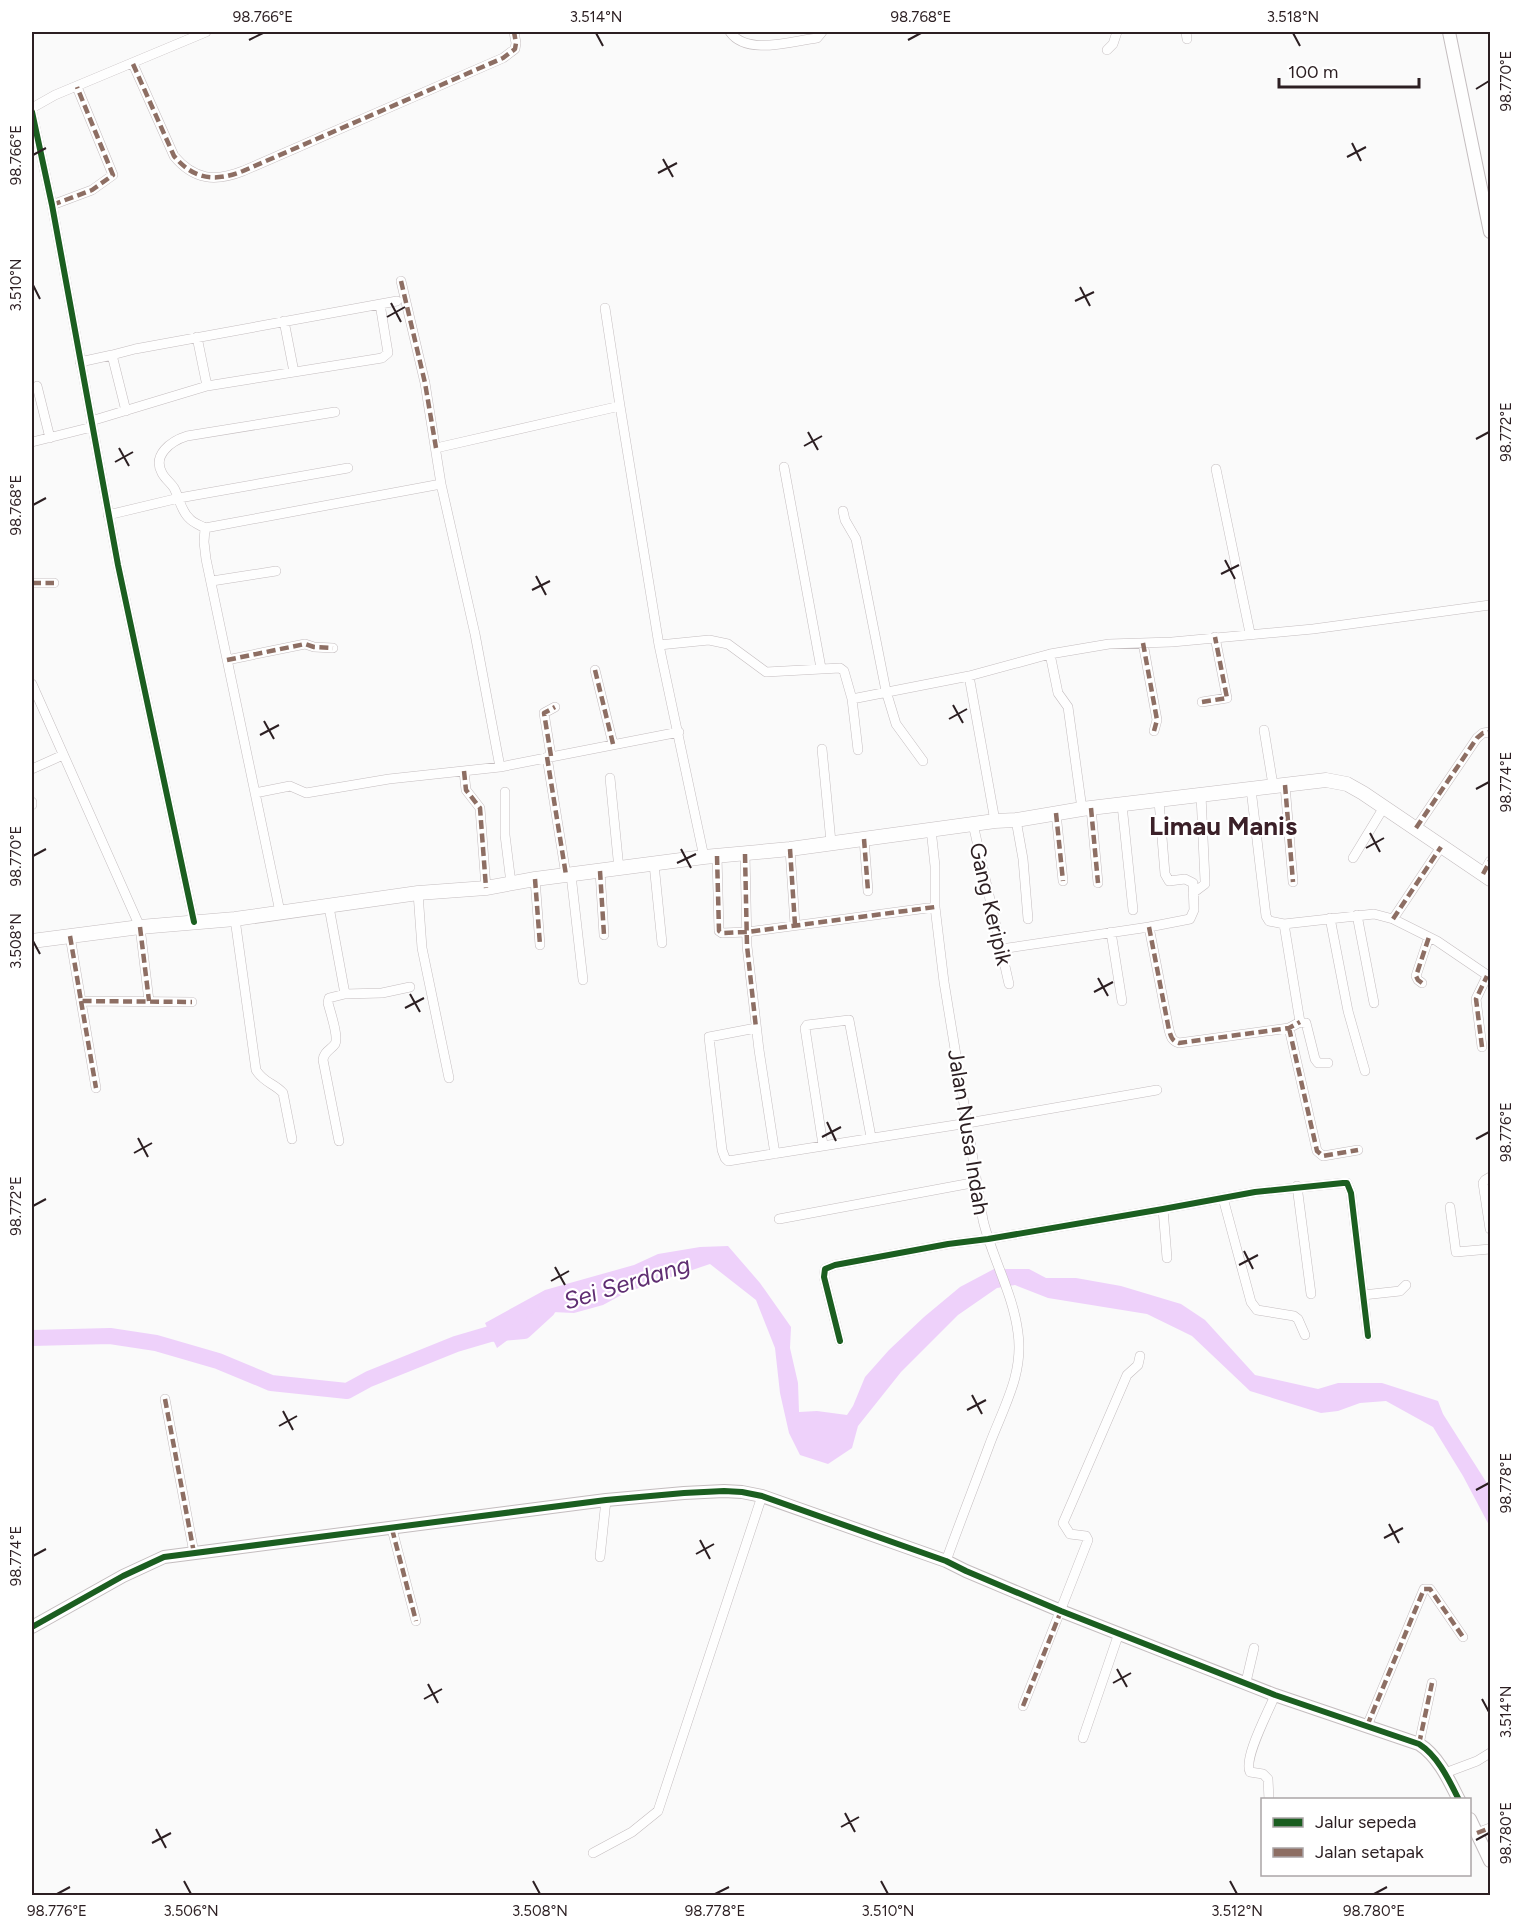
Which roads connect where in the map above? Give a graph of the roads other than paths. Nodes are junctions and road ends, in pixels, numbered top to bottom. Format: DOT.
graph roads {
  1 [pos="206,32"];
  2 [pos="514,32"];
  3 [pos="730,32"];
  4 [pos="822,32"];
  5 [pos="1117,32"];
  6 [pos="1449,32"];
  7 [pos="1107,50"];
  8 [pos="133,64"];
  9 [pos="77,87"];
  10 [pos="32,110"];
  11 [pos="52,205"];
  12 [pos="1491,232"];
  13 [pos="400,281"];
  14 [pos="398,301"];
  15 [pos="380,304"];
  16 [pos="605,308"];
  17 [pos="284,321"];
  18 [pos="197,337"];
  19 [pos="112,355"];
  20 [pos="80,362"];
  21 [pos="294,372"];
  22 [pos="37,386"];
  23 [pos="207,386"];
  24 [pos="620,406"];
  25 [pos="126,411"];
  26 [pos="334,412"];
  27 [pos="92,424"];
  28 [pos="50,438"];
  29 [pos="32,442"];
  30 [pos="436,448"];
  31 [pos="784,467"];
  32 [pos="348,468"];
  33 [pos="1216,469"];
  34 [pos="441,484"];
  35 [pos="179,498"];
  36 [pos="843,511"];
  37 [pos="108,515"];
  38 [pos="205,528"];
  39 [pos="276,571"];
  40 [pos="212,581"];
  41 [pos="32,583"];
  42 [pos="54,583"];
  43 [pos="1491,605"];
  44 [pos="1250,633"];
  45 [pos="1215,637"];
  46 [pos="1143,643"];
  47 [pos="659,645"];
  48 [pos="333,648"];
  49 [pos="1050,654"];
  50 [pos="227,660"];
  51 [pos="821,668"];
  52 [pos="595,670"];
  53 [pos="969,675"];
  54 [pos="32,684"];
  55 [pos="886,691"];
  56 [pos="852,699"];
  57 [pos="1202,702"];
  58 [pos="555,708"];
  59 [pos="1264,730"];
  60 [pos="1154,731"];
  61 [pos="679,732"];
  62 [pos="1491,732"];
  63 [pos="613,744"];
  64 [pos="822,749"];
  65 [pos="858,750"];
  66 [pos="63,755"];
  67 [pos="549,756"];
  68 [pos="923,761"];
  69 [pos="500,767"];
  70 [pos="32,769"];
  71 [pos="464,771"];
  72 [pos="610,778"];
  73 [pos="1279,785"];
  74 [pos="1251,789"];
  75 [pos="505,792"];
  76 [pos="255,793"];
  77 [pos="1201,795"];
  78 [pos="1159,801"];
  79 [pos="1122,805"];
  80 [pos="1384,807"];
  81 [pos="1087,808"];
  82 [pos="1056,813"];
  83 [pos="1016,820"];
  84 [pos="995,821"];
  85 [pos="973,824"];
  86 [pos="1416,828"];
  87 [pos="931,829"];
  88 [pos="864,839"];
  89 [pos="831,842"];
  90 [pos="1441,847"];
  91 [pos="790,849"];
  92 [pos="745,854"];
  93 [pos="711,856"];
  94 [pos="1353,858"];
  95 [pos="1491,861"];
  96 [pos="654,864"];
  97 [pos="619,869"];
  98 [pos="600,871"];
  99 [pos="569,875"];
  100 [pos="1487,877"];
  101 [pos="535,879"];
  102 [pos="1063,881"];
  103 [pos="511,882"];
  104 [pos="1293,882"];
  105 [pos="1098,883"];
  106 [pos="486,888"];
  107 [pos="868,891"];
  108 [pos="418,893"];
  109 [pos="1193,893"];
  110 [pos="329,907"];
  111 [pos="935,907"];
  112 [pos="1133,910"];
  113 [pos="280,912"];
  114 [pos="1357,915"];
  115 [pos="1330,918"];
  116 [pos="235,919"];
  117 [pos="1028,919"];
  118 [pos="1393,919"];
  119 [pos="194,922"];
  120 [pos="1284,924"];
  121 [pos="795,925"];
  122 [pos="140,927"];
  123 [pos="1149,927"];
  124 [pos="747,932"];
  125 [pos="1111,932"];
  126 [pos="604,935"];
  127 [pos="70,936"];
  128 [pos="1429,937"];
  129 [pos="32,941"];
  130 [pos="662,943"];
  131 [pos="540,945"];
  132 [pos="1001,948"];
  133 [pos="1489,977"];
  134 [pos="583,980"];
  135 [pos="1422,982"];
  136 [pos="1009,984"];
  137 [pos="410,987"];
  138 [pos="345,994"];
  139 [pos="81,1001"];
  140 [pos="149,1001"];
  141 [pos="1122,1001"];
  142 [pos="192,1002"];
  143 [pos="1374,1003"];
  144 [pos="1300,1022"];
  145 [pos="756,1028"];
  146 [pos="1289,1028"];
  147 [pos="1482,1047"];
  148 [pos="1328,1063"];
  149 [pos="1365,1071"];
  150 [pos="449,1078"];
  151 [pos="96,1088"];
  152 [pos="1157,1090"];
  153 [pos="968,1123"];
  154 [pos="871,1137"];
  155 [pos="292,1139"];
  156 [pos="339,1141"];
  157 [pos="823,1145"];
  158 [pos="1358,1150"];
  159 [pos="775,1154"];
  160 [pos="1491,1177"];
  161 [pos="977,1182"];
  162 [pos="1298,1186"];
  163 [pos="1223,1198"];
  164 [pos="1450,1207"];
  165 [pos="1163,1209"];
  166 [pos="779,1219"];
  167 [pos="1491,1228"];
  168 [pos="990,1244"];
  169 [pos="1491,1249"];
  170 [pos="1167,1258"];
  171 [pos="1406,1285"];
  172 [pos="1311,1294"];
  173 [pos="1364,1295"];
  174 [pos="1305,1335"];
  175 [pos="1368,1336"];
  176 [pos="840,1341"];
  177 [pos="1140,1356"];
  178 [pos="165,1399"];
  179 [pos="762,1496"];
  180 [pos="606,1500"];
  181 [pos="392,1529"];
  182 [pos="194,1553"];
  183 [pos="600,1557"];
  184 [pos="946,1561"];
  185 [pos="1061,1611"];
  186 [pos="416,1621"];
  187 [pos="32,1627"];
  188 [pos="1119,1633"];
  189 [pos="1463,1637"];
  190 [pos="1254,1648"];
  191 [pos="1246,1682"];
  192 [pos="1432,1683"];
  193 [pos="1275,1695"];
  194 [pos="1023,1706"];
  195 [pos="1367,1726"];
  196 [pos="1083,1738"];
  197 [pos="1419,1744"];
  198 [pos="1491,1753"];
  199 [pos="1445,1773"];
  200 [pos="1269,1798"];
  201 [pos="1458,1798"];
  202 [pos="1471,1821"];
  203 [pos="1491,1828"];
  204 [pos="1477,1833"];
  205 [pos="593,1853"];
  206 [pos="1491,1861"];
  1 -- 8 [label="street"];
  2 -- 8 [label="street"];
  3 -- 4 [label="street"];
  5 -- 7 [label="street"];
  6 -- 12 [label="street"];
  8 -- 9 [label="street"];
  9 -- 10 [label="street"];
  9 -- 11 [label="street"];
  10 -- 11 [label="street"];
  11 -- 20 [label="street"];
  13 -- 30 [label="street"];
  14 -- 15 [label="street"];
  15 -- 17 [label="street"];
  15 -- 21 [label="street"];
  16 -- 24 [label="street"];
  17 -- 18 [label="street"];
  17 -- 21 [label="street"];
  18 -- 19 [label="street"];
  18 -- 23 [label="street"];
  19 -- 20 [label="street"];
  19 -- 25 [label="street"];
  20 -- 27 [label="street"];
  21 -- 23 [label="street"];
  22 -- 28 [label="street"];
  23 -- 25 [label="street"];
  24 -- 30 [label="street"];
  24 -- 47 [label="street"];
  25 -- 27 [label="street"];
  26 -- 35 [label="street"];
  27 -- 28 [label="street"];
  27 -- 37 [label="street"];
  28 -- 29 [label="street"];
  30 -- 34 [label="street"];
  31 -- 51 [label="street"];
  32 -- 35 [label="street"];
  33 -- 44 [label="street"];
  34 -- 38 [label="street"];
  34 -- 69 [label="street"];
  35 -- 37 [label="street"];
  35 -- 38 [label="street"];
  36 -- 55 [label="street"];
  37 -- 119 [label="street"];
  38 -- 40 [label="street"];
  39 -- 40 [label="street"];
  40 -- 50 [label="street"];
  41 -- 42 [label="street"];
  43 -- 44 [label="street"];
  44 -- 45 [label="street"];
  45 -- 46 [label="street"];
  45 -- 57 [label="street"];
  46 -- 49 [label="street"];
  46 -- 60 [label="street"];
  47 -- 51 [label="street"];
  47 -- 61 [label="street"];
  48 -- 50 [label="street"];
  49 -- 53 [label="street"];
  49 -- 81 [label="street"];
  50 -- 76 [label="street"];
  51 -- 56 [label="street"];
  52 -- 63 [label="street"];
  53 -- 55 [label="street"];
  53 -- 84 [label="street"];
  54 -- 66 [label="street"];
  55 -- 56 [label="street"];
  55 -- 68 [label="street"];
  56 -- 65 [label="street"];
  58 -- 67 [label="street"];
  59 -- 73 [label="street"];
  61 -- 63 [label="street"];
  61 -- 93 [label="street"];
  62 -- 86 [label="street"];
  63 -- 67 [label="street"];
  64 -- 89 [label="street"];
  66 -- 70 [label="street"];
  66 -- 122 [label="street"];
  67 -- 69 [label="street"];
  67 -- 99 [label="street"];
  69 -- 71 [label="street"];
  71 -- 76 [label="street"];
  71 -- 106 [label="street"];
  72 -- 97 [label="street"];
  73 -- 74 [label="main road"];
  73 -- 80 [label="main road"];
  73 -- 104 [label="street"];
  74 -- 77 [label="main road"];
  74 -- 120 [label="street"];
  75 -- 103 [label="street"];
  76 -- 113 [label="street"];
  77 -- 78 [label="main road"];
  77 -- 109 [label="street"];
  78 -- 79 [label="main road"];
  78 -- 109 [label="street"];
  79 -- 81 [label="main road"];
  79 -- 112 [label="street"];
  80 -- 86 [label="main road"];
  80 -- 94 [label="street"];
  81 -- 82 [label="main road"];
  81 -- 105 [label="street"];
  82 -- 83 [label="main road"];
  82 -- 102 [label="street"];
  83 -- 84 [label="main road"];
  83 -- 117 [label="street"];
  84 -- 85 [label="main road"];
  85 -- 87 [label="main road"];
  85 -- 132 [label="street, Gang Keripik"];
  86 -- 90 [label="main road"];
  87 -- 88 [label="main road"];
  87 -- 111 [label="street, Jalan Nusa Indah"];
  88 -- 89 [label="main road"];
  88 -- 107 [label="street"];
  89 -- 91 [label="main road"];
  90 -- 100 [label="main road"];
  90 -- 118 [label="street"];
  91 -- 92 [label="main road"];
  91 -- 121 [label="street"];
  92 -- 93 [label="main road"];
  92 -- 124 [label="street"];
  93 -- 96 [label="main road"];
  93 -- 124 [label="street"];
  95 -- 100 [label="street"];
  96 -- 97 [label="main road"];
  96 -- 130 [label="street"];
  97 -- 98 [label="main road"];
  98 -- 99 [label="main road"];
  98 -- 126 [label="street"];
  99 -- 101 [label="main road"];
  99 -- 134 [label="street"];
  101 -- 103 [label="main road"];
  101 -- 131 [label="street"];
  103 -- 106 [label="main road"];
  106 -- 108 [label="main road"];
  108 -- 110 [label="main road"];
  108 -- 150 [label="street"];
  109 -- 123 [label="street"];
  110 -- 113 [label="main road"];
  110 -- 138 [label="street"];
  111 -- 121 [label="street"];
  111 -- 153 [label="street, Jalan Nusa Indah"];
  113 -- 116 [label="main road"];
  114 -- 115 [label="street"];
  114 -- 118 [label="street"];
  114 -- 143 [label="street"];
  115 -- 120 [label="street"];
  115 -- 149 [label="street"];
  116 -- 119 [label="main road"];
  116 -- 155 [label="street"];
  118 -- 128 [label="street"];
  119 -- 122 [label="main road"];
  120 -- 144 [label="street"];
  121 -- 124 [label="street"];
  122 -- 127 [label="main road"];
  122 -- 140 [label="street"];
  123 -- 125 [label="street"];
  123 -- 146 [label="street"];
  124 -- 145 [label="street"];
  125 -- 132 [label="street"];
  125 -- 141 [label="street"];
  127 -- 129 [label="main road"];
  127 -- 139 [label="street"];
  128 -- 133 [label="street"];
  128 -- 135 [label="street"];
  132 -- 136 [label="street, Gang Keripik"];
  133 -- 147 [label="street"];
  137 -- 138 [label="street"];
  138 -- 156 [label="street"];
  139 -- 140 [label="street"];
  139 -- 151 [label="street"];
  140 -- 142 [label="street"];
  144 -- 146 [label="street"];
  144 -- 148 [label="street"];
  145 -- 159 [label="street"];
  145 -- 159 [label="street"];
  146 -- 158 [label="street"];
  152 -- 153 [label="street"];
  153 -- 154 [label="street"];
  153 -- 161 [label="street, Jalan Nusa Indah"];
  154 -- 157 [label="street"];
  154 -- 157 [label="street"];
  157 -- 159 [label="street"];
  160 -- 167 [label="street"];
  161 -- 166 [label="street"];
  161 -- 168 [label="street, Jalan Nusa Indah"];
  162 -- 163 [label="street"];
  162 -- 172 [label="street"];
  162 -- 173 [label="street"];
  163 -- 165 [label="street"];
  163 -- 174 [label="street"];
  164 -- 169 [label="street"];
  165 -- 168 [label="street"];
  165 -- 170 [label="street"];
  168 -- 176 [label="street"];
  168 -- 184 [label="street, Jalan Nusa Indah"];
  171 -- 173 [label="street"];
  173 -- 175 [label="street"];
  177 -- 185 [label="street"];
  178 -- 182 [label="street"];
  179 -- 180 [label="street"];
  179 -- 184 [label="street"];
  179 -- 205 [label="street"];
  180 -- 181 [label="street"];
  180 -- 183 [label="street"];
  181 -- 182 [label="street"];
  181 -- 186 [label="street"];
  182 -- 187 [label="street"];
  184 -- 185 [label="street"];
  185 -- 188 [label="street"];
  185 -- 194 [label="street"];
  188 -- 191 [label="street"];
  188 -- 196 [label="street"];
  189 -- 195 [label="street"];
  190 -- 191 [label="street"];
  191 -- 193 [label="street"];
  192 -- 197 [label="street"];
  193 -- 195 [label="street"];
  193 -- 200 [label="street"];
  195 -- 197 [label="street"];
  197 -- 199 [label="street"];
  198 -- 199 [label="street"];
  199 -- 201 [label="street"];
  202 -- 204 [label="street"];
  203 -- 204 [label="street"];
  204 -- 206 [label="street"];
}
